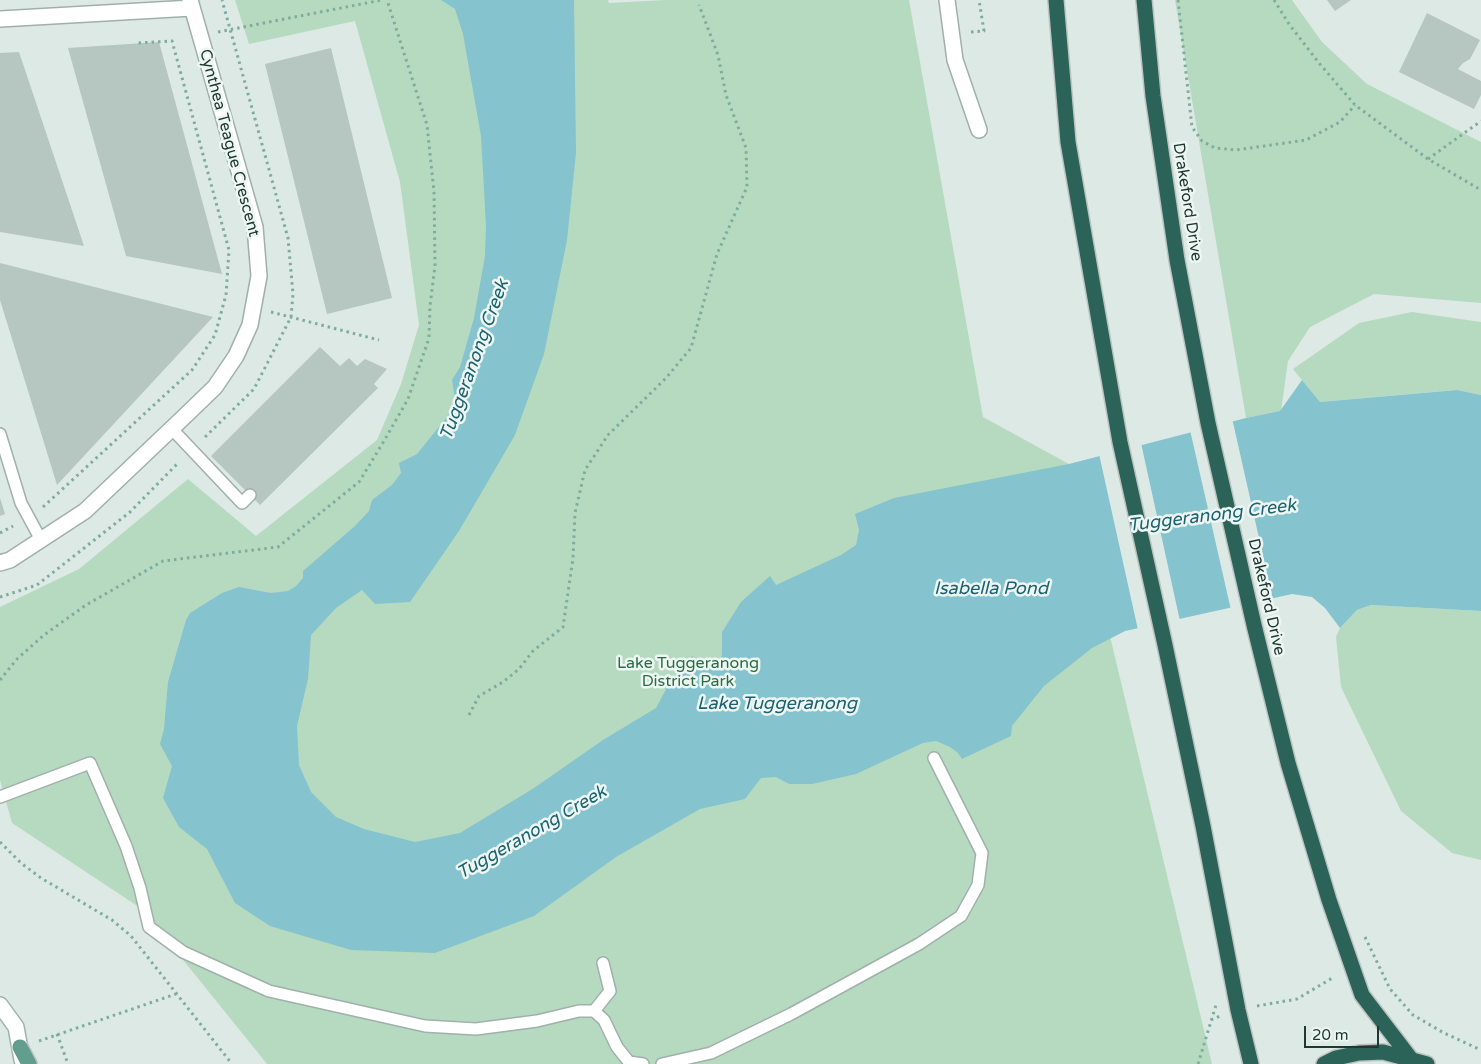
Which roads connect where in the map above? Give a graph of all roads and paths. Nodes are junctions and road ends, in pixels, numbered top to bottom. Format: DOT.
graph roads {
  1 [pos="222,0"];
  2 [pos="382,0"];
  3 [pos="386,0"];
  4 [pos="947,0"];
  5 [pos="1056,0"];
  6 [pos="1144,0"];
  7 [pos="1178,0"];
  8 [pos="1274,0"];
  9 [pos="191,4"];
  10 [pos="699,5"];
  11 [pos="0,19"];
  12 [pos="230,30"];
  13 [pos="200,36"];
  14 [pos="172,41"];
  15 [pos="137,43"];
  16 [pos="1355,105"];
  17 [pos="1481,121"];
  18 [pos="979,130"];
  19 [pos="1428,159"];
  20 [pos="1481,190"];
  21 [pos="253,307"];
  22 [pos="290,317"];
  23 [pos="379,340"];
  24 [pos="172,429"];
  25 [pos="0,434"];
  26 [pos="192,449"];
  27 [pos="250,495"];
  28 [pos="28,517"];
  29 [pos="0,532"];
  30 [pos="41,540"];
  31 [pos="0,563"];
  32 [pos="0,598"];
  33 [pos="0,673"];
  34 [pos="5,674"];
  35 [pos="0,680"];
  36 [pos="469,715"];
  37 [pos="934,758"];
  38 [pos="0,797"];
  39 [pos="0,842"];
  40 [pos="603,963"];
  41 [pos="1351,967"];
  42 [pos="176,994"];
  43 [pos="0,1005"];
  44 [pos="1238,1010"];
  45 [pos="594,1011"];
  46 [pos="57,1034"];
  47 [pos="20,1047"];
  48 [pos="1481,1050"];
  49 [pos="1411,1059"];
  50 [pos="22,1064"];
  51 [pos="29,1064"];
  52 [pos="68,1064"];
  53 [pos="232,1064"];
  54 [pos="642,1064"];
  55 [pos="662,1064"];
  56 [pos="1198,1064"];
  57 [pos="1252,1064"];
  58 [pos="1324,1064"];
  59 [pos="1427,1064"];
  1 -- 12 [label="path"];
  2 -- 12 [label="path"];
  3 -- 34 [label="path"];
  4 -- 18 [label="street"];
  5 -- 44 [label="highway"];
  6 -- 41 [label="highway, Drakeford Drive"];
  7 -- 16 [label="path"];
  8 -- 16 [label="path"];
  9 -- 11 [label="street"];
  9 -- 13 [label="street, Cynthea Teague Crescent"];
  10 -- 36 [label="path"];
  12 -- 13 [label="path"];
  12 -- 22 [label="path"];
  13 -- 14 [label="path"];
  13 -- 21 [label="street, Cynthea Teague Crescent"];
  14 -- 15 [label="path"];
  14 -- 28 [label="path"];
  16 -- 19 [label="path"];
  17 -- 19 [label="path"];
  19 -- 20 [label="path"];
  21 -- 22 [label="path"];
  21 -- 24 [label="street, Cynthea Teague Crescent"];
  22 -- 23 [label="path"];
  22 -- 26 [label="path"];
  24 -- 26 [label="lane"];
  24 -- 30 [label="street, Cynthea Teague Crescent"];
  25 -- 28 [label="lane"];
  26 -- 27 [label="lane"];
  26 -- 32 [label="path"];
  28 -- 29 [label="path"];
  28 -- 30 [label="lane"];
  30 -- 31 [label="street, Cynthea Teague Crescent"];
  33 -- 34 [label="path"];
  34 -- 35 [label="path"];
  37 -- 55 [label="lane"];
  38 -- 45 [label="lane"];
  39 -- 42 [label="path"];
  40 -- 45 [label="lane"];
  41 -- 44 [label="path"];
  41 -- 48 [label="path"];
  41 -- 49 [label="highway, Drakeford Drive"];
  42 -- 46 [label="path"];
  42 -- 53 [label="path"];
  43 -- 47 [label="street"];
  44 -- 56 [label="path"];
  44 -- 57 [label="highway"];
  45 -- 54 [label="lane"];
  46 -- 47 [label="path"];
  46 -- 52 [label="path"];
  47 -- 50 [label="street"];
  47 -- 51 [label="main road"];
  49 -- 58 [label="highway"];
  49 -- 59 [label="highway"];
}
